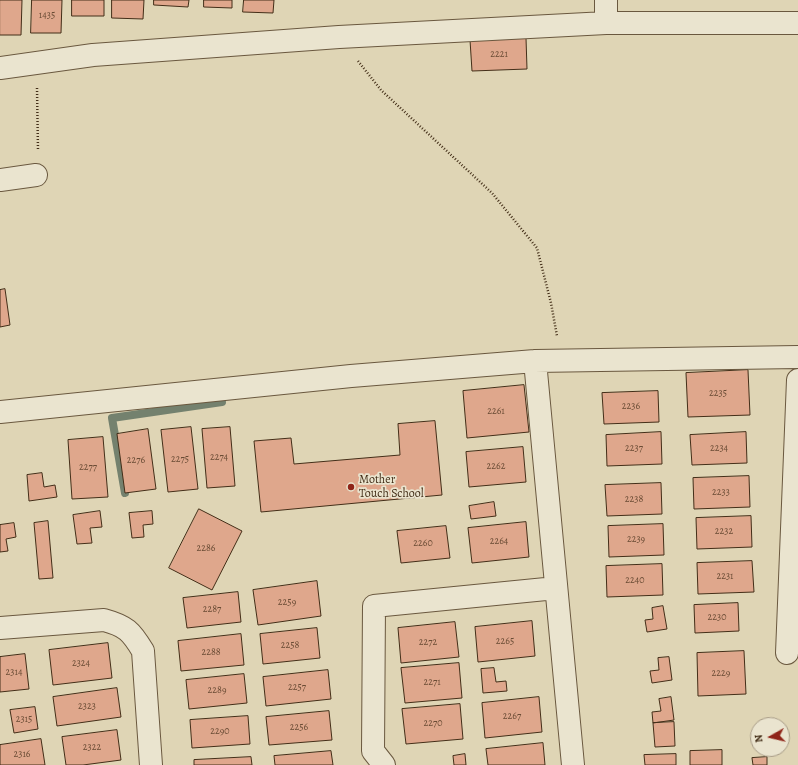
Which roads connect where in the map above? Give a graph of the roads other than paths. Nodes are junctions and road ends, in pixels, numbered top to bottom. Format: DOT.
graph roads {
  1 [pos="606,0"];
  2 [pos="606,23"];
  3 [pos="798,23"];
  4 [pos="0,68"];
  5 [pos="36,175"];
  6 [pos="0,180"];
  7 [pos="798,357"];
  8 [pos="535,361"];
  9 [pos="798,380"];
  10 [pos="0,412"];
  11 [pos="556,588"];
  12 [pos="0,628"];
  13 [pos="787,653"];
  14 [pos="152,765"];
  15 [pos="384,765"];
  16 [pos="574,765"];
  1 -- 2 [label="street"];
  2 -- 3 [label="street"];
  2 -- 4 [label="street"];
  5 -- 6 [label="street"];
  7 -- 8 [label="street"];
  8 -- 10 [label="street"];
  8 -- 11 [label="street"];
  9 -- 13 [label="street"];
  11 -- 15 [label="street"];
  11 -- 16 [label="street"];
  12 -- 14 [label="street"];
}
